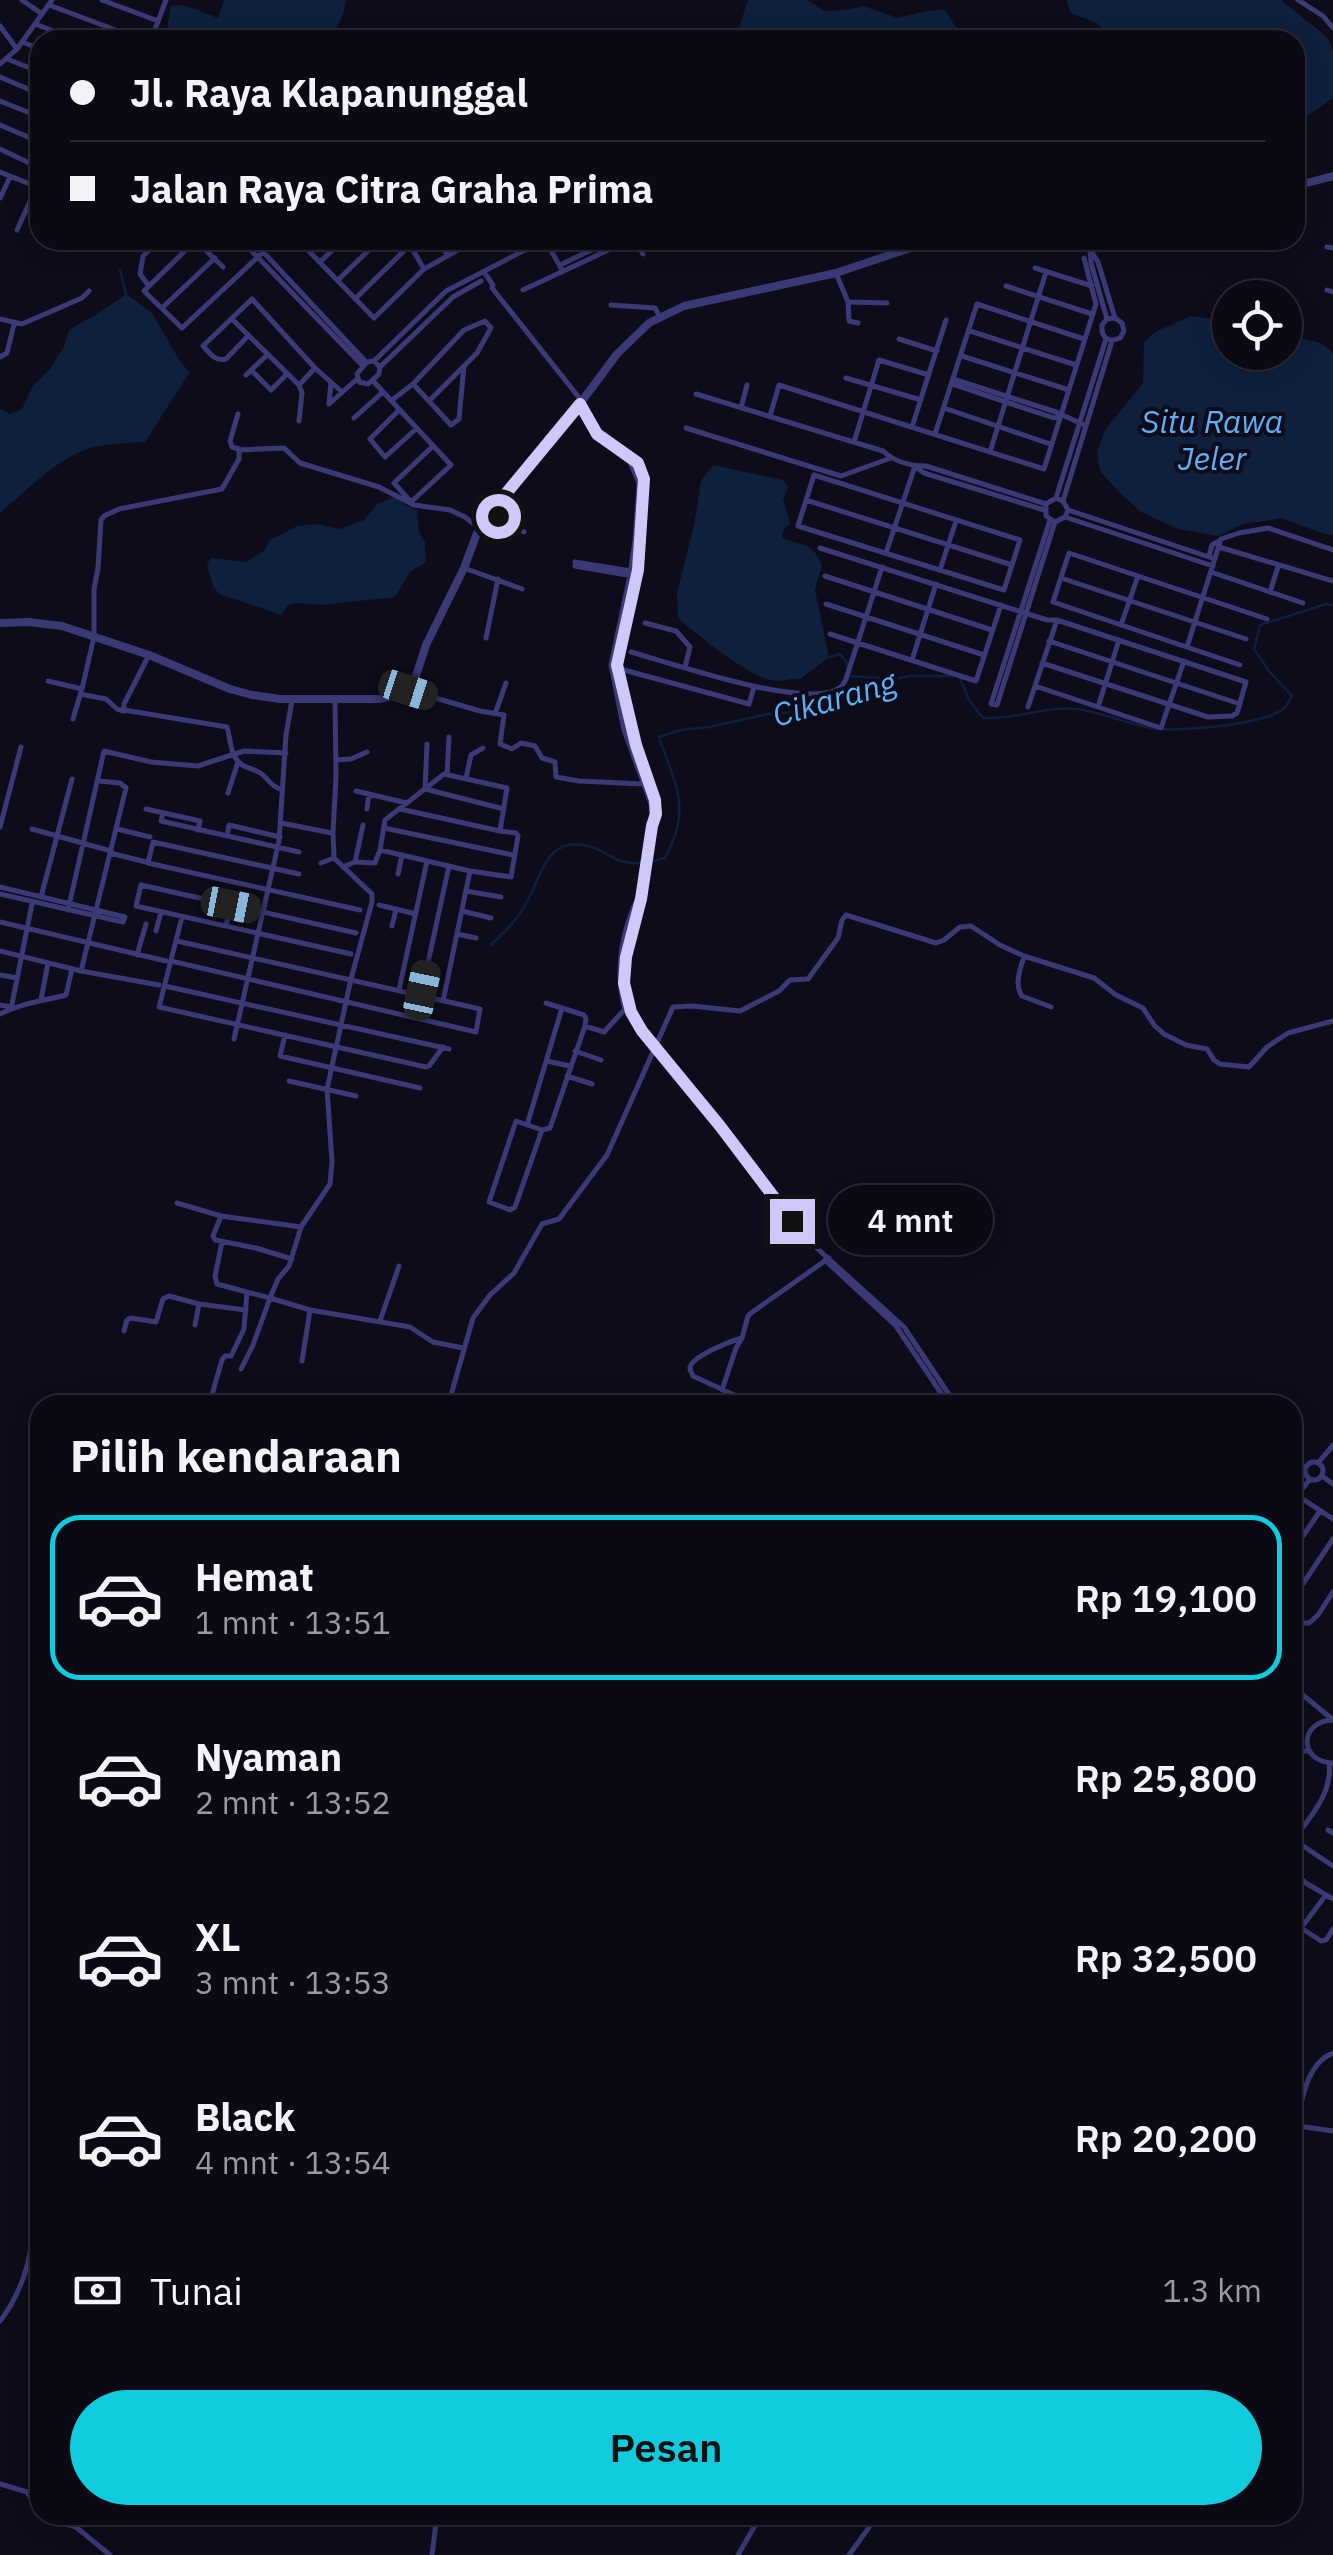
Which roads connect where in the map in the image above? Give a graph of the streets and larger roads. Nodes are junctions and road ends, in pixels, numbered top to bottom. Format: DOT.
graph roads {
  1 [pos="22,0"];
  2 [pos="102,0"];
  3 [pos="1298,0"];
  4 [pos="164,1"];
  5 [pos="50,3"];
  6 [pos="42,14"];
  7 [pos="158,21"];
  8 [pos="35,24"];
  9 [pos="0,26"];
  10 [pos="1333,28"];
  11 [pos="31,30"];
  12 [pos="51,30"];
  13 [pos="110,30"];
  14 [pos="155,30"];
  15 [pos="30,31"];
  16 [pos="22,42"];
  17 [pos="30,45"];
  18 [pos="17,49"];
  19 [pos="7,59"];
  20 [pos="0,64"];
  21 [pos="30,68"];
  22 [pos="0,78"];
  23 [pos="30,90"];
  24 [pos="0,101"];
  25 [pos="30,114"];
  26 [pos="0,125"];
  27 [pos="30,138"];
  28 [pos="0,149"];
  29 [pos="30,163"];
  30 [pos="0,172"];
  31 [pos="10,176"];
  32 [pos="1333,176"];
  33 [pos="1305,183"];
  34 [pos="30,185"];
  35 [pos="0,198"];
  36 [pos="30,203"];
  37 [pos="16,230"];
  38 [pos="149,250"];
  39 [pos="185,250"];
  40 [pos="206,250"];
  41 [pos="250,250"];
  42 [pos="310,250"];
  43 [pos="333,250"];
  44 [pos="369,250"];
  45 [pos="401,250"];
  46 [pos="412,250"];
  47 [pos="444,250"];
  48 [pos="458,250"];
  49 [pos="526,250"];
  50 [pos="550,250"];
  51 [pos="607,250"];
  52 [pos="641,250"];
  53 [pos="903,250"];
  54 [pos="1092,250"];
  55 [pos="264,251"];
  56 [pos="643,254"];
  57 [pos="448,256"];
  58 [pos="256,257"];
  59 [pos="214,258"];
  60 [pos="1084,258"];
  61 [pos="320,262"];
  62 [pos="223,267"];
  63 [pos="561,268"];
  64 [pos="1035,268"];
  65 [pos="424,269"];
  66 [pos="836,272"];
  67 [pos="1046,272"];
  68 [pos="481,276"];
  69 [pos="338,280"];
  70 [pos="148,285"];
  71 [pos="1006,286"];
  72 [pos="1092,286"];
  73 [pos="524,290"];
  74 [pos="90,291"];
  75 [pos="1039,297"];
  76 [pos="356,298"];
  77 [pos="848,302"];
  78 [pos="887,303"];
  79 [pos="610,306"];
  80 [pos="162,308"];
  81 [pos="1092,314"];
  82 [pos="660,317"];
  83 [pos="232,318"];
  84 [pos="0,319"];
  85 [pos="1111,319"];
  86 [pos="946,320"];
  87 [pos="1031,322"];
  88 [pos="858,323"];
  89 [pos="14,324"];
  90 [pos="969,330"];
  91 [pos="248,336"];
  92 [pos="900,339"];
  93 [pos="1084,339"];
  94 [pos="1109,340"];
  95 [pos="1023,348"];
  96 [pos="936,351"];
  97 [pos="266,354"];
  98 [pos="961,355"];
  99 [pos="0,357"];
  100 [pos="368,363"];
  101 [pos="1076,365"];
  102 [pos="464,366"];
  103 [pos="380,367"];
  104 [pos="316,368"];
  105 [pos="1015,372"];
  106 [pos="287,374"];
  107 [pos="929,376"];
  108 [pos="846,378"];
  109 [pos="357,379"];
  110 [pos="373,381"];
  111 [pos="952,381"];
  112 [pos="331,382"];
  113 [pos="412,384"];
  114 [pos="299,385"];
  115 [pos="747,385"];
  116 [pos="871,385"];
  117 [pos="1069,390"];
  118 [pos="342,392"];
  119 [pos="383,392"];
  120 [pos="696,394"];
  121 [pos="1006,399"];
  122 [pos="392,400"];
  123 [pos="921,400"];
  124 [pos="429,401"];
  125 [pos="581,403"];
  126 [pos="740,408"];
  127 [pos="944,408"];
  128 [pos="399,410"];
  129 [pos="863,412"];
  130 [pos="238,414"];
  131 [pos="770,416"];
  132 [pos="1060,416"];
  133 [pos="354,418"];
  134 [pos="298,420"];
  135 [pos="1083,424"];
  136 [pos="998,426"];
  137 [pos="912,427"];
  138 [pos="416,428"];
  139 [pos="686,428"];
  140 [pos="936,434"];
  141 [pos="854,442"];
  142 [pos="1051,444"];
  143 [pos="433,446"];
  144 [pos="239,450"];
  145 [pos="990,452"];
  146 [pos="891,458"];
  147 [pos="915,466"];
  148 [pos="806,500"];
  149 [pos="1060,500"];
  150 [pos="903,503"];
  151 [pos="1045,507"];
  152 [pos="494,508"];
  153 [pos="1066,513"];
  154 [pos="956,520"];
  155 [pos="1052,521"];
  156 [pos="479,528"];
  157 [pos="894,528"];
  158 [pos="524,532"];
  159 [pos="1221,539"];
  160 [pos="948,545"];
  161 [pos="1219,547"];
  162 [pos="820,548"];
  163 [pos="1331,548"];
  164 [pos="886,553"];
  165 [pos="575,563"];
  166 [pos="1212,563"];
  167 [pos="1012,565"];
  168 [pos="1278,566"];
  169 [pos="882,567"];
  170 [pos="464,568"];
  171 [pos="940,570"];
  172 [pos="634,574"];
  173 [pos="825,576"];
  174 [pos="1138,576"];
  175 [pos="1061,578"];
  176 [pos="498,580"];
  177 [pos="1333,581"];
  178 [pos="936,584"];
  179 [pos="522,589"];
  180 [pos="874,592"];
  181 [pos="1270,592"];
  182 [pos="1203,598"];
  183 [pos="1130,601"];
  184 [pos="1303,603"];
  185 [pos="826,604"];
  186 [pos="1000,605"];
  187 [pos="928,609"];
  188 [pos="1023,612"];
  189 [pos="866,617"];
  190 [pos="1268,619"];
  191 [pos="1056,620"];
  192 [pos="0,623"];
  193 [pos="644,623"];
  194 [pos="1195,623"];
  195 [pos="1122,626"];
  196 [pos="992,630"];
  197 [pos="830,634"];
  198 [pos="920,634"];
  199 [pos="94,637"];
  200 [pos="486,638"];
  201 [pos="1119,640"];
  202 [pos="1246,640"];
  203 [pos="1050,642"];
  204 [pos="858,643"];
  205 [pos="1188,647"];
  206 [pos="631,652"];
  207 [pos="149,655"];
  208 [pos="984,655"];
  209 [pos="912,660"];
  210 [pos="1184,661"];
  211 [pos="1112,662"];
  212 [pos="1042,663"];
  213 [pos="1240,665"];
  214 [pos="685,667"];
  215 [pos="624,670"];
  216 [pos="48,681"];
  217 [pos="506,683"];
  218 [pos="1176,683"];
  219 [pos="1105,684"];
  220 [pos="754,686"];
  221 [pos="1034,686"];
  222 [pos="408,690"];
  223 [pos="81,692"];
  224 [pos="293,698"];
  225 [pos="336,698"];
  226 [pos="621,702"];
  227 [pos="994,704"];
  228 [pos="1169,704"];
  229 [pos="1240,704"];
  230 [pos="1028,707"];
  231 [pos="1098,707"];
  232 [pos="126,712"];
  233 [pos="494,714"];
  234 [pos="74,719"];
  235 [pos="449,737"];
  236 [pos="427,744"];
  237 [pos="22,747"];
  238 [pos="482,748"];
  239 [pos="367,752"];
  240 [pos="286,753"];
  241 [pos="234,754"];
  242 [pos="336,760"];
  243 [pos="238,762"];
  244 [pos="446,774"];
  245 [pos="466,778"];
  246 [pos="72,779"];
  247 [pos="99,781"];
  248 [pos="643,784"];
  249 [pos="425,789"];
  250 [pos="282,790"];
  251 [pos="356,792"];
  252 [pos="228,794"];
  253 [pos="370,794"];
  254 [pos="4,799"];
  255 [pos="392,800"];
  256 [pos="407,803"];
  257 [pos="400,808"];
  258 [pos="146,809"];
  259 [pos="367,809"];
  260 [pos="504,809"];
  261 [pos="389,816"];
  262 [pos="281,823"];
  263 [pos="0,826"];
  264 [pos="363,826"];
  265 [pos="652,826"];
  266 [pos="117,828"];
  267 [pos="384,828"];
  268 [pos="32,829"];
  269 [pos="500,831"];
  270 [pos="332,833"];
  271 [pos="57,836"];
  272 [pos="150,836"];
  273 [pos="227,836"];
  274 [pos="280,837"];
  275 [pos="84,844"];
  276 [pos="278,848"];
  277 [pos="380,850"];
  278 [pos="111,852"];
  279 [pos="299,852"];
  280 [pos="402,855"];
  281 [pos="514,855"];
  282 [pos="334,858"];
  283 [pos="427,861"];
  284 [pos="146,862"];
  285 [pos="321,862"];
  286 [pos="355,862"];
  287 [pos="449,866"];
  288 [pos="342,868"];
  289 [pos="273,869"];
  290 [pos="470,871"];
  291 [pos="298,874"];
  292 [pos="398,874"];
  293 [pos="0,891"];
  294 [pos="268,891"];
  295 [pos="466,891"];
  296 [pos="501,897"];
  297 [pos="37,902"];
  298 [pos="378,904"];
  299 [pos="231,905"];
  300 [pos="68,906"];
  301 [pos="396,909"];
  302 [pos="360,910"];
  303 [pos="264,911"];
  304 [pos="462,911"];
  305 [pos="96,912"];
  306 [pos="161,912"];
  307 [pos="416,914"];
  308 [pos="182,917"];
  309 [pos="492,918"];
  310 [pos="0,922"];
  311 [pos="146,924"];
  312 [pos="226,926"];
  313 [pos="392,926"];
  314 [pos="27,928"];
  315 [pos="156,931"];
  316 [pos="356,933"];
  317 [pos="258,934"];
  318 [pos="457,934"];
  319 [pos="476,938"];
  320 [pos="176,941"];
  321 [pos="88,943"];
  322 [pos="0,952"];
  323 [pos="351,954"];
  324 [pos="137,955"];
  325 [pos="21,956"];
  326 [pos="1024,956"];
  327 [pos="252,958"];
  328 [pos="168,962"];
  329 [pos="48,963"];
  330 [pos="72,969"];
  331 [pos="81,971"];
  332 [pos="0,975"];
  333 [pos="17,978"];
  334 [pos="248,980"];
  335 [pos="351,980"];
  336 [pos="162,985"];
  337 [pos="400,990"];
  338 [pos="421,996"];
  339 [pos="41,1000"];
  340 [pos="443,1000"];
  341 [pos="346,1002"];
  342 [pos="242,1003"];
  343 [pos="546,1003"];
  344 [pos="0,1004"];
  345 [pos="1051,1007"];
  346 [pos="11,1008"];
  347 [pos="562,1008"];
  348 [pos="629,1009"];
  349 [pos="0,1014"];
  350 [pos="1333,1021"];
  351 [pos="341,1024"];
  352 [pos="237,1025"];
  353 [pos="585,1026"];
  354 [pos="285,1035"];
  355 [pos="234,1039"];
  356 [pos="336,1046"];
  357 [pos="656,1048"];
  358 [pos="575,1051"];
  359 [pos="602,1060"];
  360 [pos="546,1061"];
  361 [pos="570,1066"];
  362 [pos="331,1068"];
  363 [pos="567,1076"];
  364 [pos="289,1081"];
  365 [pos="592,1084"];
  366 [pos="420,1088"];
  367 [pos="327,1090"];
  368 [pos="356,1096"];
  369 [pos="527,1125"];
  370 [pos="542,1130"];
  371 [pos="177,1203"];
  372 [pos="221,1216"];
  373 [pos="301,1227"];
  374 [pos="222,1242"];
  375 [pos="292,1259"];
  376 [pos="827,1259"];
  377 [pos="398,1266"];
  378 [pos="248,1292"];
  379 [pos="270,1298"];
  380 [pos="200,1304"];
  381 [pos="246,1310"];
  382 [pos="310,1310"];
  383 [pos="888,1313"];
  384 [pos="380,1320"];
  385 [pos="195,1324"];
  386 [pos="124,1331"];
  387 [pos="742,1338"];
  388 [pos="463,1348"];
  389 [pos="302,1360"];
  390 [pos="241,1369"];
  391 [pos="722,1390"];
  392 [pos="212,1395"];
  393 [pos="450,1395"];
  394 [pos="732,1395"];
  395 [pos="941,1395"];
  396 [pos="949,1395"];
  397 [pos="1332,1449"];
  398 [pos="1318,1463"];
  399 [pos="1322,1476"];
  400 [pos="1310,1479"];
  401 [pos="1333,1484"];
  402 [pos="1302,1486"];
  403 [pos="1302,1498"];
  404 [pos="1320,1511"];
  405 [pos="1333,1519"];
  406 [pos="1302,1537"];
  407 [pos="1333,1539"];
  408 [pos="1302,1585"];
  409 [pos="1333,1592"];
  410 [pos="1302,1623"];
  411 [pos="1302,1694"];
  412 [pos="1332,1720"];
  413 [pos="1302,1751"];
  414 [pos="1310,1751"];
  415 [pos="1331,1763"];
  416 [pos="1302,1828"];
  417 [pos="1302,1847"];
  418 [pos="1333,1866"];
  419 [pos="1304,1881"];
  420 [pos="1302,1883"];
  421 [pos="1330,1897"];
  422 [pos="1302,1927"];
  423 [pos="1302,1929"];
  424 [pos="1333,1929"];
  425 [pos="1333,2053"];
  426 [pos="1302,2102"];
  427 [pos="1302,2127"];
  428 [pos="1333,2131"];
  429 [pos="30,2249"];
  430 [pos="0,2321"];
  431 [pos="0,2484"];
  432 [pos="30,2496"];
  433 [pos="69,2525"];
  434 [pos="436,2525"];
  435 [pos="755,2525"];
  436 [pos="871,2525"];
  437 [pos="110,2555"];
  438 [pos="432,2555"];
  439 [pos="738,2555"];
  440 [pos="849,2555"];
  1 -- 6 [label="street"];
  2 -- 7 [label="street"];
  3 -- 10 [label="street"];
  4 -- 7 [label="street"];
  5 -- 6 [label="street"];
  5 -- 13 [label="street"];
  6 -- 8 [label="street"];
  7 -- 14 [label="street"];
  8 -- 11 [label="street"];
  8 -- 12 [label="street"];
  9 -- 18 [label="street"];
  15 -- 16 [label="street"];
  16 -- 17 [label="street"];
  16 -- 18 [label="street"];
  18 -- 19 [label="street"];
  19 -- 20 [label="street"];
  19 -- 21 [label="street"];
  22 -- 23 [label="street"];
  24 -- 25 [label="street"];
  26 -- 27 [label="street"];
  28 -- 29 [label="street"];
  30 -- 31 [label="street"];
  31 -- 34 [label="street"];
  31 -- 35 [label="street"];
  32 -- 33 [label="street"];
  36 -- 37 [label="street"];
  38 -- 70 [label="street"];
  39 -- 70 [label="street"];
  40 -- 59 [label="street"];
  41 -- 58 [label="street"];
  42 -- 61 [label="street"];
  43 -- 61 [label="street"];
  44 -- 69 [label="street"];
  45 -- 76 [label="street"];
  46 -- 65 [label="street"];
  47 -- 57 [label="street"];
  48 -- 57 [label="street"];
  49 -- 68 [label="street"];
  50 -- 63 [label="street"];
  51 -- 63 [label="street"];
  52 -- 56 [label="street"];
  53 -- 66 [label="street"];
  54 -- 85 [label="street"];
  55 -- 58 [label="street"];
  55 -- 100 [label="street"];
  57 -- 65 [label="street"];
  58 -- 80 [label="street"];
  58 -- 100 [label="street"];
  59 -- 62 [label="street"];
  59 -- 80 [label="street"];
  60 -- 72 [label="street"];
  61 -- 69 [label="street"];
  63 -- 73 [label="street"];
  64 -- 67 [label="street"];
  65 -- 76 [label="street"];
  66 -- 77 [label="street"];
  66 -- 82 [label="street"];
  67 -- 72 [label="street"];
  67 -- 75 [label="street"];
  68 -- 100 [label="street"];
  68 -- 103 [label="street"];
  68 -- 125 [label="street"];
  69 -- 76 [label="street"];
  70 -- 80 [label="street"];
  71 -- 75 [label="street"];
  72 -- 81 [label="street"];
  74 -- 89 [label="street"];
  75 -- 81 [label="street"];
  75 -- 87 [label="street"];
  77 -- 78 [label="street"];
  77 -- 88 [label="street"];
  79 -- 82 [label="street"];
  81 -- 93 [label="street"];
  82 -- 125 [label="street"];
  83 -- 91 [label="street"];
  83 -- 91 [label="street"];
  83 -- 104 [label="street"];
  84 -- 89 [label="street"];
  85 -- 94 [label="street"];
  85 -- 94 [label="street"];
  86 -- 96 [label="street"];
  87 -- 90 [label="street"];
  87 -- 93 [label="street"];
  87 -- 95 [label="street"];
  89 -- 99 [label="street"];
  90 -- 95 [label="street"];
  90 -- 98 [label="street"];
  91 -- 97 [label="street"];
  92 -- 96 [label="street"];
  93 -- 101 [label="street"];
  94 -- 135 [label="street"];
  95 -- 101 [label="street"];
  95 -- 105 [label="street"];
  96 -- 107 [label="street"];
  97 -- 106 [label="street"];
  97 -- 106 [label="street"];
  98 -- 105 [label="street"];
  98 -- 111 [label="street"];
  100 -- 103 [label="street"];
  100 -- 109 [label="street"];
  101 -- 117 [label="street"];
  102 -- 113 [label="street"];
  102 -- 124 [label="street"];
  102 -- 124 [label="street"];
  103 -- 110 [label="street"];
  104 -- 112 [label="street"];
  104 -- 114 [label="street"];
  105 -- 117 [label="street"];
  105 -- 121 [label="street"];
  106 -- 114 [label="street"];
  107 -- 116 [label="street"];
  107 -- 123 [label="street"];
  108 -- 116 [label="street"];
  109 -- 110 [label="street"];
  109 -- 118 [label="street"];
  110 -- 119 [label="street"];
  111 -- 121 [label="street"];
  111 -- 127 [label="street"];
  112 -- 118 [label="street"];
  112 -- 118 [label="street"];
  113 -- 122 [label="street"];
  113 -- 124 [label="street"];
  114 -- 134 [label="street"];
  115 -- 126 [label="street"];
  116 -- 123 [label="street"];
  116 -- 129 [label="street"];
  117 -- 132 [label="street"];
  119 -- 122 [label="street"];
  119 -- 133 [label="street"];
  120 -- 126 [label="street"];
  121 -- 132 [label="street"];
  121 -- 136 [label="street"];
  122 -- 128 [label="street"];
  123 -- 137 [label="street"];
  125 -- 152 [label="street"];
  125 -- 172 [label="street"];
  126 -- 131 [label="street"];
  127 -- 136 [label="street"];
  127 -- 140 [label="street"];
  128 -- 138 [label="street"];
  128 -- 138 [label="street"];
  129 -- 131 [label="street"];
  129 -- 137 [label="street"];
  129 -- 141 [label="street"];
  130 -- 144 [label="street"];
  131 -- 141 [label="street"];
  132 -- 135 [label="street"];
  132 -- 142 [label="street"];
  135 -- 149 [label="street"];
  136 -- 142 [label="street"];
  136 -- 145 [label="street"];
  137 -- 140 [label="street"];
  138 -- 143 [label="street"];
  139 -- 146 [label="street"];
  140 -- 145 [label="street"];
  141 -- 146 [label="street"];
  142 -- 145 [label="street"];
  143 -- 143 [label="street"];
  144 -- 156 [label="street"];
  144 -- 199 [label="street"];
  146 -- 147 [label="street"];
  147 -- 150 [label="street"];
  147 -- 151 [label="street"];
  148 -- 150 [label="street"];
  148 -- 157 [label="street"];
  148 -- 164 [label="street"];
  149 -- 151 [label="street"];
  149 -- 153 [label="street"];
  150 -- 154 [label="street"];
  150 -- 157 [label="street"];
  151 -- 155 [label="street"];
  152 -- 156 [label="street"];
  152 -- 158 [label="street"];
  153 -- 155 [label="street"];
  153 -- 166 [label="street"];
  154 -- 160 [label="street"];
  154 -- 167 [label="street"];
  155 -- 188 [label="street"];
  156 -- 170 [label="street"];
  157 -- 160 [label="street"];
  157 -- 164 [label="street"];
  159 -- 161 [label="street"];
  159 -- 163 [label="street"];
  159 -- 166 [label="street"];
  160 -- 167 [label="street"];
  160 -- 171 [label="street"];
  161 -- 166 [label="street"];
  161 -- 168 [label="street"];
  162 -- 169 [label="street"];
  164 -- 171 [label="street"];
  165 -- 172 [label="street"];
  166 -- 181 [label="street"];
  166 -- 182 [label="street"];
  167 -- 171 [label="street"];
  168 -- 177 [label="street"];
  168 -- 181 [label="street"];
  169 -- 178 [label="street"];
  169 -- 180 [label="street"];
  170 -- 176 [label="street"];
  170 -- 222 [label="street"];
  172 -- 226 [label="street"];
  173 -- 180 [label="street"];
  174 -- 175 [label="street"];
  174 -- 182 [label="street"];
  174 -- 183 [label="street"];
  175 -- 183 [label="street"];
  175 -- 195 [label="street"];
  176 -- 179 [label="street"];
  176 -- 200 [label="street"];
  178 -- 186 [label="street"];
  178 -- 187 [label="street"];
  180 -- 187 [label="street"];
  180 -- 189 [label="street"];
  181 -- 184 [label="street"];
  182 -- 190 [label="street"];
  182 -- 194 [label="street"];
  183 -- 194 [label="street"];
  183 -- 195 [label="street"];
  185 -- 189 [label="street"];
  186 -- 188 [label="street"];
  186 -- 196 [label="street"];
  187 -- 196 [label="street"];
  187 -- 198 [label="street"];
  188 -- 191 [label="street"];
  188 -- 227 [label="street"];
  189 -- 198 [label="street"];
  189 -- 204 [label="street"];
  191 -- 201 [label="street"];
  191 -- 203 [label="street"];
  192 -- 199 [label="street"];
  193 -- 214 [label="street"];
  194 -- 202 [label="street"];
  194 -- 205 [label="street"];
  195 -- 205 [label="street"];
  196 -- 208 [label="street"];
  197 -- 204 [label="street"];
  198 -- 208 [label="street"];
  198 -- 209 [label="street"];
  199 -- 207 [label="street"];
  199 -- 223 [label="street"];
  201 -- 210 [label="street"];
  201 -- 211 [label="street"];
  203 -- 211 [label="street"];
  203 -- 212 [label="street"];
  204 -- 209 [label="street"];
  204 -- 220 [label="street"];
  205 -- 213 [label="street"];
  206 -- 214 [label="street"];
  207 -- 224 [label="street"];
  207 -- 232 [label="street"];
  208 -- 209 [label="street"];
  210 -- 218 [label="street"];
  210 -- 229 [label="street"];
  211 -- 218 [label="street"];
  211 -- 219 [label="street"];
  212 -- 219 [label="street"];
  212 -- 221 [label="street"];
  214 -- 220 [label="street"];
  215 -- 220 [label="street"];
  216 -- 223 [label="street"];
  217 -- 233 [label="street"];
  218 -- 228 [label="street"];
  218 -- 229 [label="street"];
  219 -- 228 [label="street"];
  219 -- 231 [label="street"];
  221 -- 230 [label="street"];
  221 -- 231 [label="street"];
  222 -- 225 [label="street"];
  222 -- 233 [label="street"];
  223 -- 232 [label="street"];
  223 -- 234 [label="street"];
  224 -- 225 [label="street"];
  224 -- 240 [label="street"];
  225 -- 242 [label="street"];
  226 -- 248 [label="street"];
  226 -- 265 [label="street"];
  228 -- 229 [label="street"];
  228 -- 231 [label="street"];
  232 -- 241 [label="street"];
  233 -- 248 [label="street"];
  235 -- 244 [label="street"];
  236 -- 249 [label="street"];
  237 -- 254 [label="street"];
  238 -- 245 [label="street"];
  239 -- 242 [label="street"];
  240 -- 241 [label="street"];
  240 -- 250 [label="street"];
  241 -- 243 [label="street"];
  241 -- 247 [label="street"];
  242 -- 270 [label="street"];
  243 -- 250 [label="street"];
  243 -- 252 [label="street"];
  244 -- 245 [label="street"];
  244 -- 249 [label="street"];
  245 -- 260 [label="street"];
  246 -- 271 [label="street"];
  247 -- 266 [label="street"];
  247 -- 275 [label="street"];
  248 -- 265 [label="street"];
  249 -- 256 [label="street"];
  249 -- 260 [label="street"];
  250 -- 262 [label="street"];
  251 -- 253 [label="street"];
  253 -- 255 [label="street"];
  253 -- 259 [label="street"];
  254 -- 263 [label="street"];
  255 -- 256 [label="street"];
  255 -- 261 [label="street"];
  256 -- 257 [label="street"];
  257 -- 261 [label="street"];
  257 -- 269 [label="street"];
  258 -- 273 [label="street"];
  260 -- 269 [label="street"];
  261 -- 267 [label="street"];
  262 -- 270 [label="street"];
  262 -- 274 [label="street"];
  264 -- 286 [label="street"];
  265 -- 348 [label="street"];
  266 -- 272 [label="street"];
  266 -- 278 [label="street"];
  267 -- 277 [label="street"];
  267 -- 281 [label="street"];
  268 -- 271 [label="street"];
  269 -- 281 [label="street"];
  270 -- 282 [label="street"];
  271 -- 275 [label="street"];
  271 -- 297 [label="street"];
  273 -- 274 [label="street"];
  273 -- 276 [label="street"];
  274 -- 276 [label="street"];
  275 -- 278 [label="street"];
  275 -- 300 [label="street"];
  276 -- 279 [label="street"];
  276 -- 289 [label="street"];
  277 -- 280 [label="street"];
  277 -- 286 [label="street"];
  278 -- 284 [label="street"];
  278 -- 305 [label="street"];
  280 -- 283 [label="street"];
  280 -- 292 [label="street"];
  281 -- 290 [label="street"];
  282 -- 285 [label="street"];
  282 -- 288 [label="street"];
  283 -- 287 [label="street"];
  283 -- 307 [label="street"];
  286 -- 288 [label="street"];
  287 -- 290 [label="street"];
  287 -- 338 [label="street"];
  288 -- 335 [label="street"];
  289 -- 291 [label="street"];
  289 -- 294 [label="street"];
  289 -- 294 [label="street"];
  290 -- 295 [label="street"];
  293 -- 297 [label="street"];
  294 -- 302 [label="street"];
  294 -- 303 [label="street"];
  295 -- 296 [label="street"];
  295 -- 304 [label="street"];
  297 -- 300 [label="street"];
  297 -- 314 [label="street"];
  298 -- 301 [label="street"];
  299 -- 303 [label="street"];
  299 -- 306 [label="street"];
  299 -- 312 [label="street"];
  300 -- 305 [label="street"];
  301 -- 307 [label="street"];
  301 -- 313 [label="street"];
  303 -- 316 [label="street"];
  303 -- 317 [label="street"];
  304 -- 309 [label="street"];
  304 -- 318 [label="street"];
  305 -- 305 [label="street"];
  305 -- 321 [label="street"];
  306 -- 308 [label="street"];
  306 -- 315 [label="street"];
  307 -- 337 [label="street"];
  308 -- 312 [label="street"];
  308 -- 320 [label="street"];
  310 -- 314 [label="street"];
  311 -- 324 [label="street"];
  312 -- 317 [label="street"];
  314 -- 321 [label="street"];
  314 -- 325 [label="street"];
  317 -- 323 [label="street"];
  317 -- 327 [label="street"];
  318 -- 319 [label="street"];
  318 -- 340 [label="street"];
  320 -- 327 [label="street"];
  320 -- 328 [label="street"];
  321 -- 324 [label="street"];
  321 -- 331 [label="street"];
  322 -- 325 [label="street"];
  324 -- 328 [label="street"];
  325 -- 329 [label="street"];
  325 -- 333 [label="street"];
  326 -- 345 [label="street"];
  326 -- 350 [label="street"];
  326 -- 357 [label="street"];
  327 -- 334 [label="street"];
  327 -- 335 [label="street"];
  328 -- 334 [label="street"];
  328 -- 336 [label="street"];
  329 -- 330 [label="street"];
  329 -- 339 [label="street"];
  330 -- 331 [label="street"];
  330 -- 339 [label="street"];
  331 -- 336 [label="street"];
  332 -- 333 [label="street"];
  333 -- 346 [label="street"];
  334 -- 341 [label="street"];
  334 -- 342 [label="street"];
  335 -- 337 [label="street"];
  335 -- 341 [label="street"];
  336 -- 342 [label="street"];
  336 -- 352 [label="street"];
  337 -- 338 [label="street"];
  338 -- 340 [label="street"];
  339 -- 346 [label="street"];
  340 -- 341 [label="street"];
  341 -- 351 [label="street"];
  342 -- 351 [label="street"];
  342 -- 352 [label="street"];
  343 -- 347 [label="street"];
  344 -- 346 [label="street"];
  346 -- 349 [label="street"];
  347 -- 353 [label="street"];
  347 -- 360 [label="street"];
  348 -- 353 [label="street"];
  348 -- 357 [label="street"];
  351 -- 356 [label="street"];
  351 -- 356 [label="street"];
  352 -- 354 [label="street"];
  352 -- 355 [label="street"];
  353 -- 358 [label="street"];
  354 -- 356 [label="street"];
  354 -- 362 [label="street"];
  356 -- 362 [label="street"];
  357 -- 376 [label="street"];
  357 -- 388 [label="street"];
  358 -- 359 [label="street"];
  358 -- 361 [label="street"];
  360 -- 361 [label="street"];
  360 -- 369 [label="street"];
  361 -- 363 [label="street"];
  362 -- 366 [label="street"];
  362 -- 367 [label="street"];
  363 -- 365 [label="street"];
  363 -- 370 [label="street"];
  364 -- 367 [label="street"];
  367 -- 368 [label="street"];
  367 -- 373 [label="street"];
  369 -- 370 [label="street"];
  369 -- 370 [label="street"];
  371 -- 372 [label="street"];
  372 -- 373 [label="street"];
  372 -- 374 [label="street"];
  373 -- 375 [label="street"];
  374 -- 375 [label="street"];
  374 -- 378 [label="street"];
  375 -- 379 [label="street"];
  376 -- 383 [label="street"];
  376 -- 387 [label="street"];
  377 -- 384 [label="street"];
  378 -- 379 [label="street"];
  378 -- 381 [label="street"];
  379 -- 382 [label="street"];
  379 -- 390 [label="street"];
  380 -- 381 [label="street"];
  380 -- 385 [label="street"];
  380 -- 386 [label="street"];
  381 -- 392 [label="street"];
  382 -- 384 [label="street"];
  382 -- 389 [label="street"];
  383 -- 395 [label="street"];
  383 -- 396 [label="street"];
  384 -- 388 [label="street"];
  387 -- 391 [label="street"];
  387 -- 391 [label="street"];
  388 -- 393 [label="street"];
  391 -- 394 [label="street"];
  397 -- 398 [label="street"];
  398 -- 399 [label="street"];
  398 -- 400 [label="street"];
  399 -- 400 [label="street"];
  399 -- 401 [label="street"];
  400 -- 402 [label="street"];
  403 -- 404 [label="street"];
  404 -- 405 [label="street"];
  404 -- 406 [label="street"];
  407 -- 408 [label="street"];
  409 -- 410 [label="street"];
  411 -- 412 [label="street"];
  412 -- 414 [label="street"];
  413 -- 414 [label="street"];
  414 -- 415 [label="street"];
  415 -- 416 [label="street"];
  417 -- 418 [label="street"];
  419 -- 420 [label="street"];
  419 -- 421 [label="street"];
  421 -- 422 [label="street"];
  423 -- 424 [label="street"];
  425 -- 426 [label="street"];
  427 -- 428 [label="street"];
  429 -- 430 [label="street"];
  431 -- 432 [label="street"];
  433 -- 437 [label="street"];
  434 -- 438 [label="street"];
  435 -- 439 [label="street"];
  436 -- 440 [label="street"];
}
